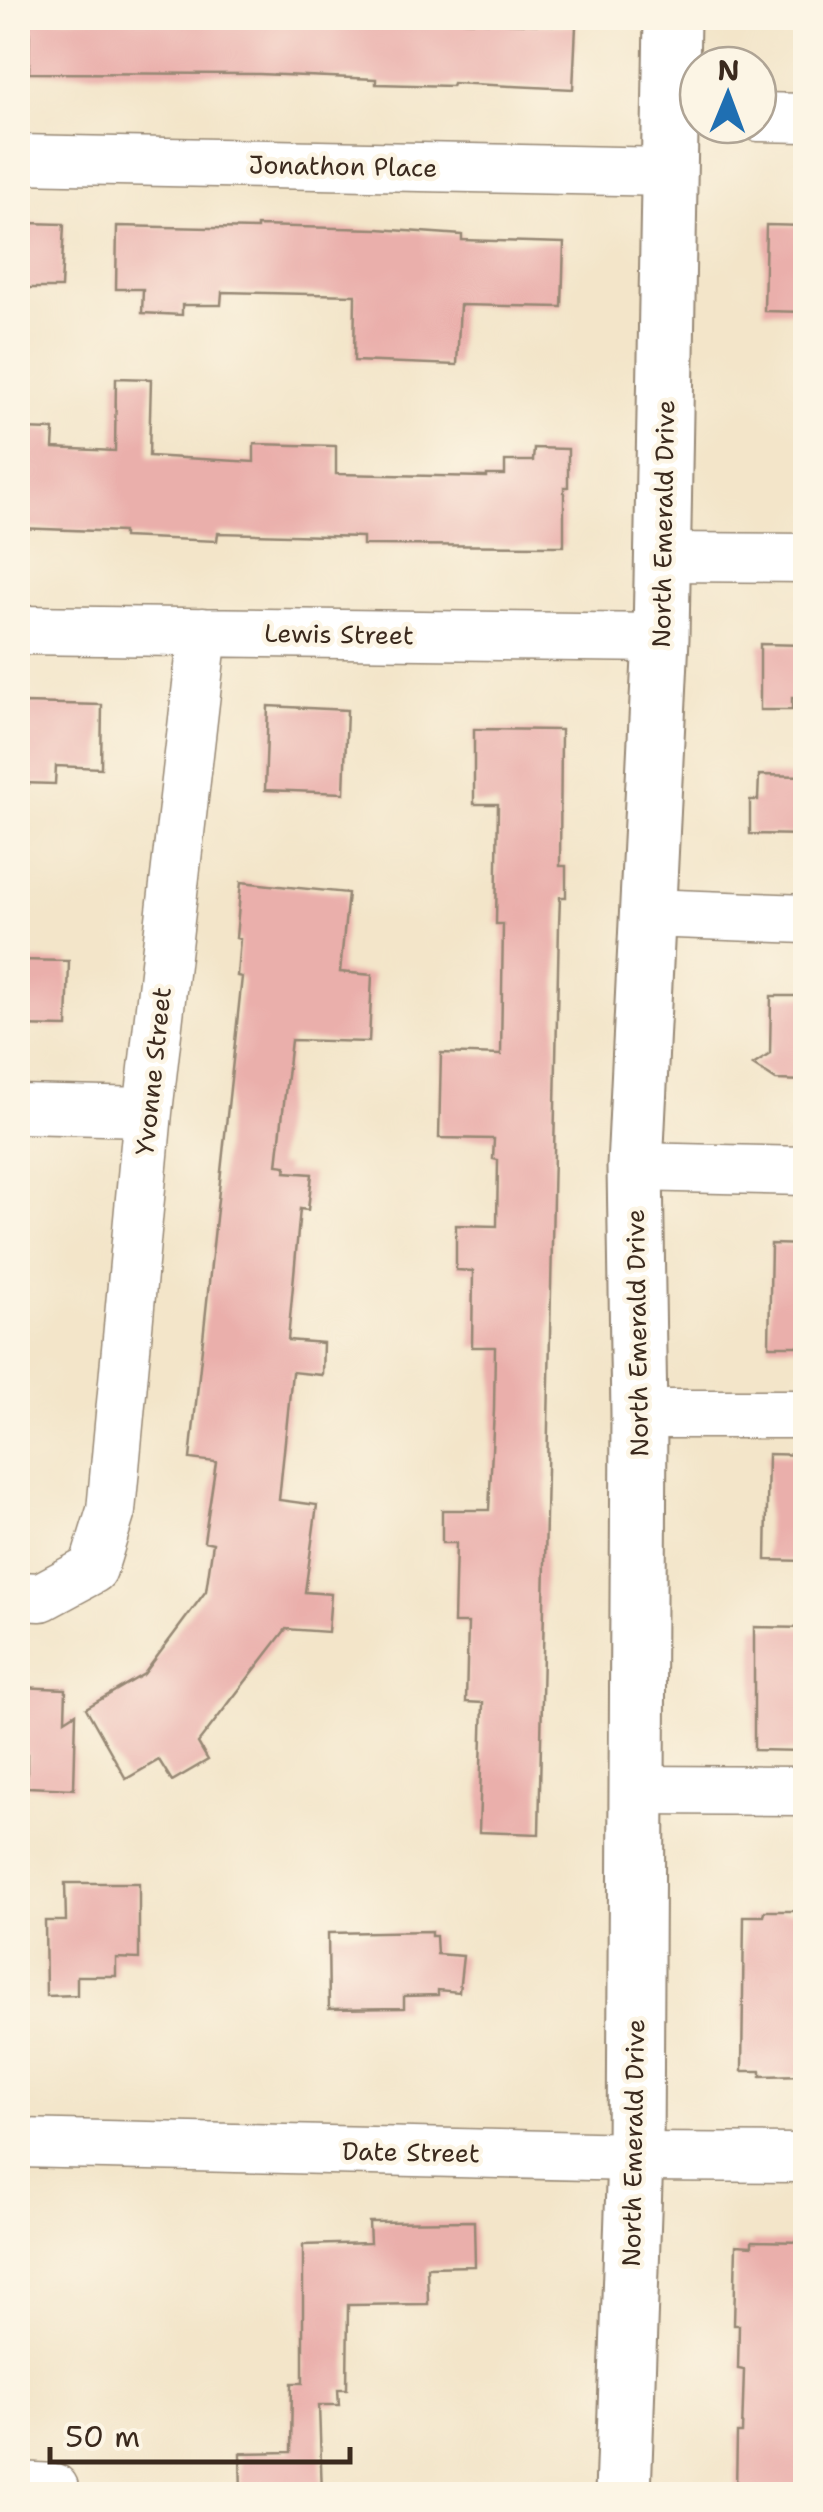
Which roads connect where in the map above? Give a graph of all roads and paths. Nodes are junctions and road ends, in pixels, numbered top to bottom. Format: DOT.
graph roads {
  1 [pos="672,18"];
  2 [pos="678,67"];
  3 [pos="778,117"];
  4 [pos="806,118"];
  5 [pos="678,138"];
  6 [pos="18,159"];
  7 [pos="669,172"];
  8 [pos="662,556"];
  9 [pos="806,558"];
  10 [pos="18,630"];
  11 [pos="204,632"];
  12 [pos="661,638"];
  13 [pos="647,913"];
  14 [pos="806,919"];
  15 [pos="18,1109"];
  16 [pos="148,1112"];
  17 [pos="635,1166"];
  18 [pos="806,1171"];
  19 [pos="639,1414"];
  20 [pos="806,1414"];
  21 [pos="18,1596"];
  22 [pos="636,1790"];
  23 [pos="806,1790"];
  24 [pos="18,2143"];
  25 [pos="634,2157"];
  26 [pos="806,2158"];
  27 [pos="18,2486"];
  28 [pos="54,2494"];
  29 [pos="623,2494"];
  1 -- 2 [label="main road, North Emerald Drive"];
  3 -- 4 [label="street"];
  5 -- 7 [label="main road, North Emerald Drive"];
  6 -- 7 [label="street, Jonathon Place"];
  7 -- 8 [label="main road, North Emerald Drive"];
  8 -- 9 [label="street"];
  8 -- 12 [label="main road, North Emerald Drive"];
  10 -- 11 [label="street, Lewis Street"];
  11 -- 12 [label="street, Lewis Street"];
  11 -- 16 [label="street, Yvonne Street"];
  12 -- 13 [label="main road, North Emerald Drive"];
  13 -- 14 [label="street"];
  13 -- 17 [label="main road, North Emerald Drive"];
  15 -- 16 [label="street"];
  16 -- 21 [label="street, Yvonne Street"];
  17 -- 18 [label="street"];
  17 -- 19 [label="main road, North Emerald Drive"];
  19 -- 20 [label="street"];
  19 -- 22 [label="main road, North Emerald Drive"];
  22 -- 23 [label="street"];
  22 -- 25 [label="main road, North Emerald Drive"];
  24 -- 25 [label="street, Date Street"];
  25 -- 26 [label="street, Date Street"];
  25 -- 29 [label="main road, North Emerald Drive"];
  27 -- 28 [label="street"];
}
